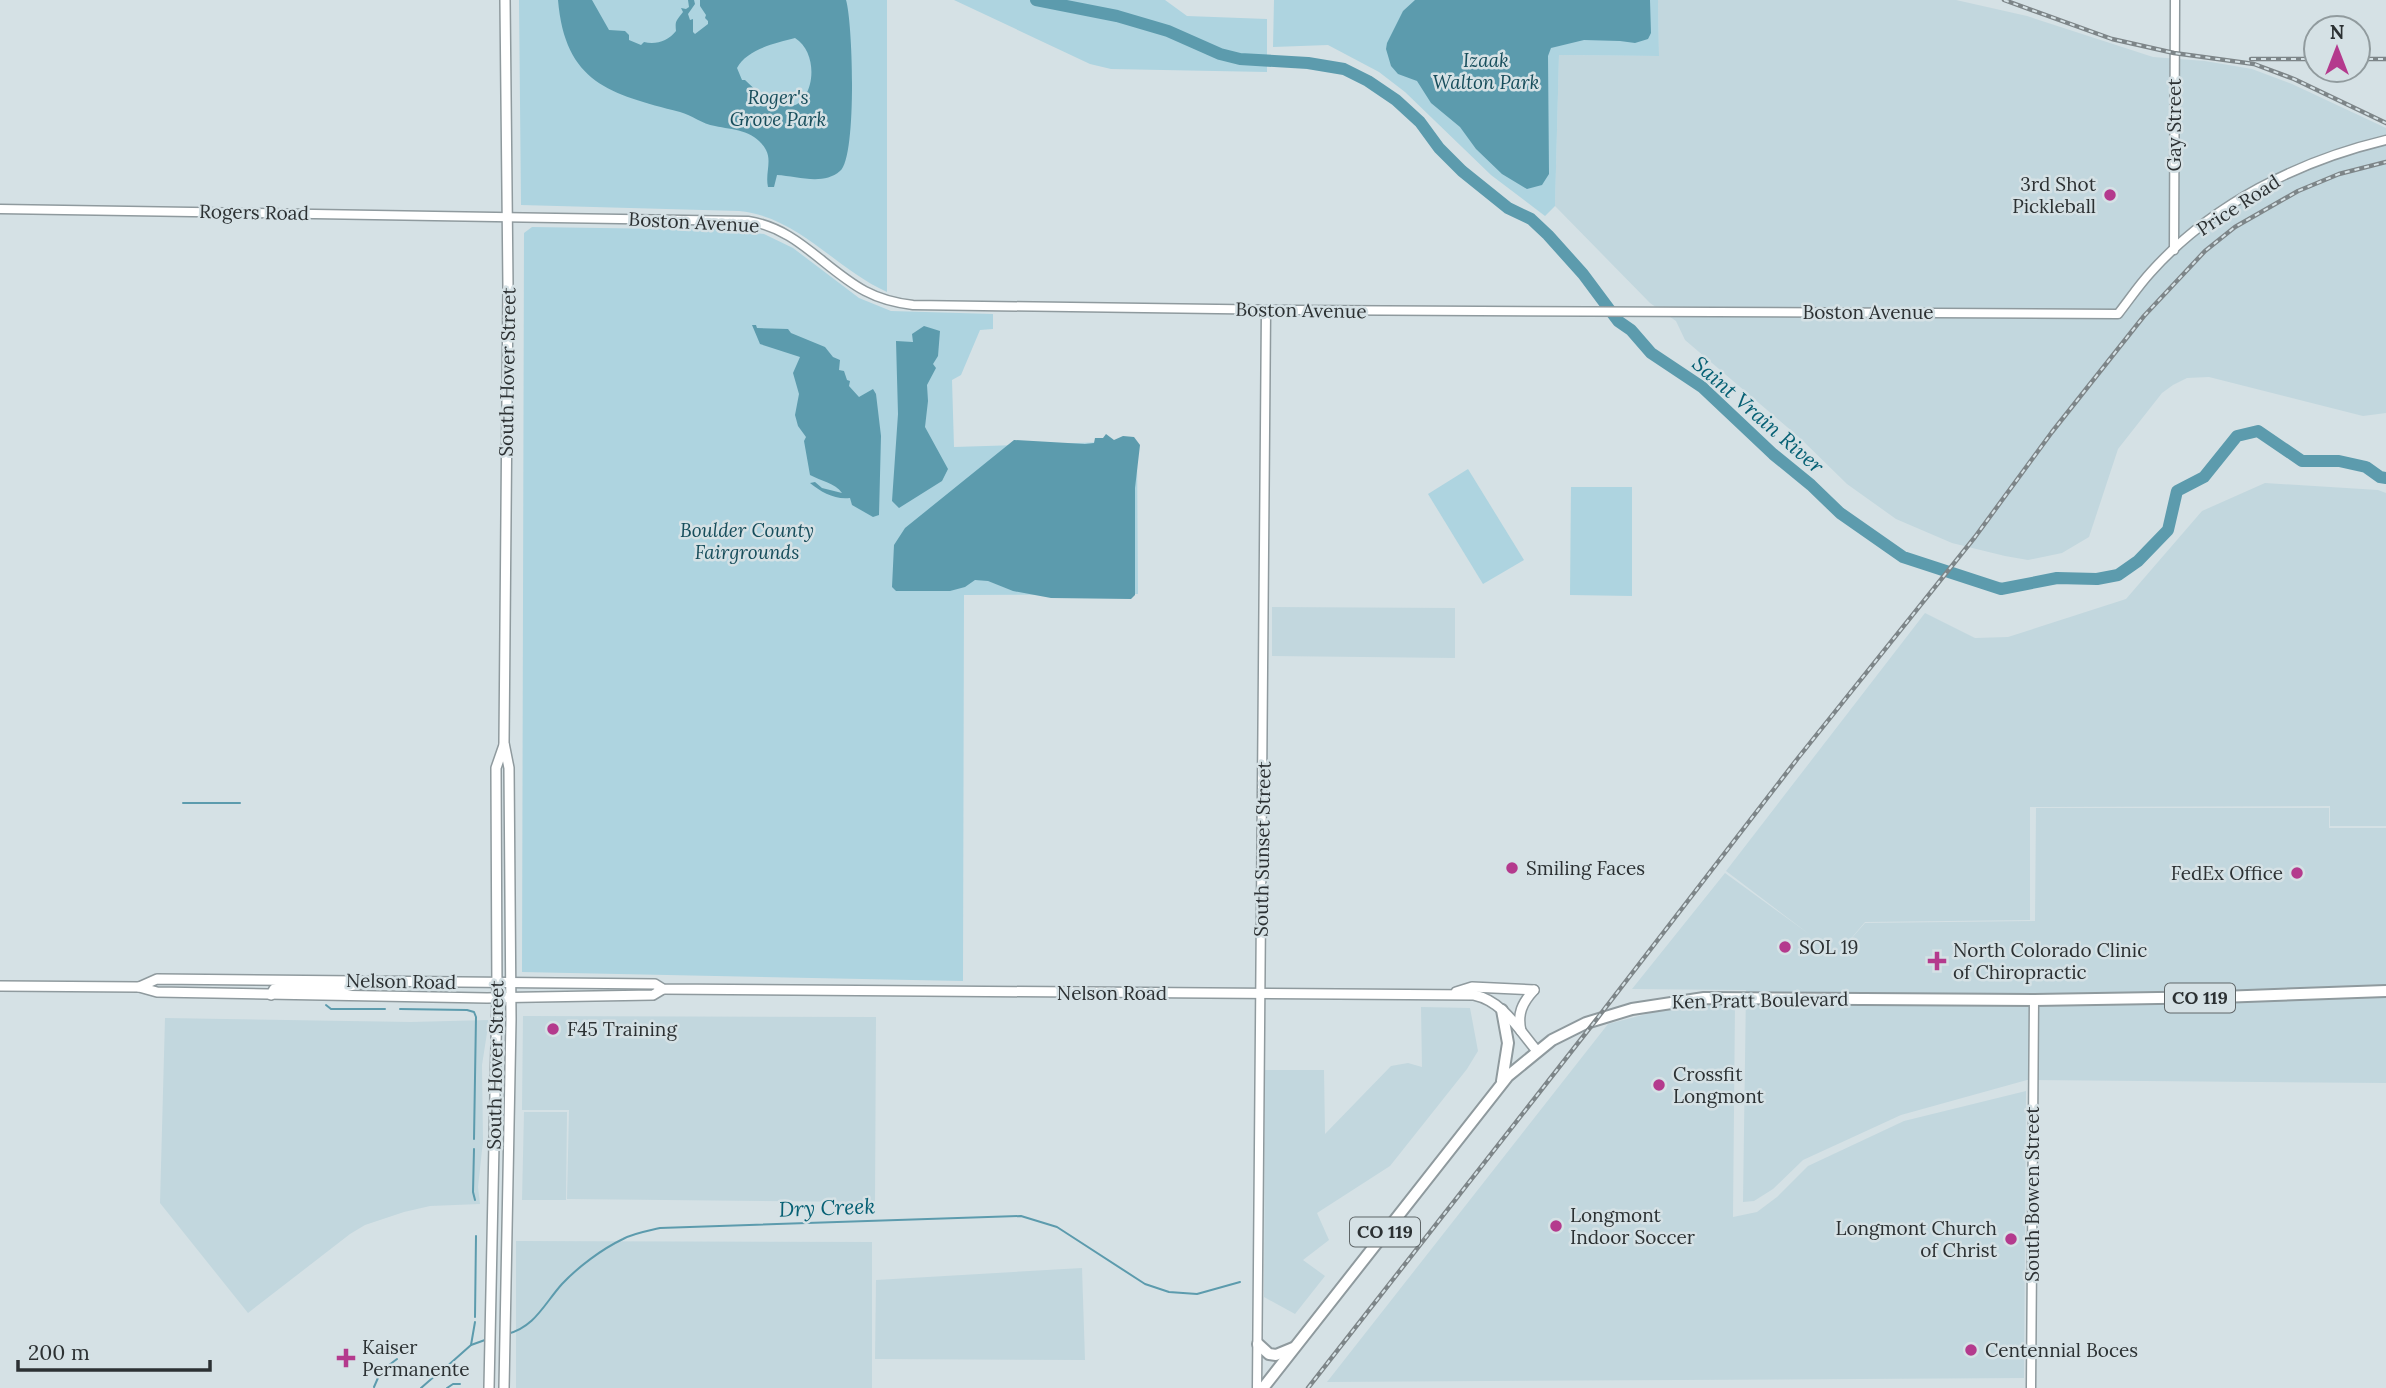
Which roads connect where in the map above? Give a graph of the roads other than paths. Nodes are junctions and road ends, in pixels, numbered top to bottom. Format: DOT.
graph roads {
  1 [pos="505,0"];
  2 [pos="2175,0"];
  3 [pos="2386,140"];
  4 [pos="0,209"];
  5 [pos="508,216"];
  6 [pos="2174,250"];
  7 [pos="1266,310"];
  8 [pos="2118,314"];
  9 [pos="504,743"];
  10 [pos="496,796"];
  11 [pos="509,796"];
  12 [pos="373,981"];
  13 [pos="497,981"];
  14 [pos="510,981"];
  15 [pos="0,986"];
  16 [pos="139,987"];
  17 [pos="663,989"];
  18 [pos="2386,991"];
  19 [pos="1261,994"];
  20 [pos="271,995"];
  21 [pos="1447,995"];
  22 [pos="497,997"];
  23 [pos="511,997"];
  24 [pos="2034,1000"];
  25 [pos="1502,1010"];
  26 [pos="1522,1033"];
  27 [pos="1537,1051"];
  28 [pos="1502,1084"];
  29 [pos="1258,1344"];
  30 [pos="1296,1346"];
  31 [pos="489,1388"];
  32 [pos="504,1388"];
  33 [pos="1257,1388"];
  34 [pos="1263,1388"];
  35 [pos="2031,1388"];
  1 -- 5 [label="main road, South Hover Street"];
  2 -- 6 [label="street, Gay Street"];
  3 -- 6 [label="street, Price Road"];
  4 -- 5 [label="street, Rogers Road"];
  5 -- 7 [label="street, Boston Avenue"];
  5 -- 9 [label="main road, South Hover Street"];
  6 -- 8 [label="street, Price Road"];
  7 -- 8 [label="street, Boston Avenue"];
  7 -- 19 [label="street, South Sunset Street"];
  9 -- 10 [label="main road, South Hover Street"];
  9 -- 11 [label="main road, South Hover Street"];
  10 -- 11 [label="main road"];
  10 -- 13 [label="main road, South Hover Street"];
  11 -- 14 [label="main road, South Hover Street"];
  12 -- 13 [label="main road, Nelson Road"];
  12 -- 16 [label="main road, Nelson Road"];
  12 -- 20 [label="main road"];
  13 -- 14 [label="main road, Nelson Road"];
  13 -- 22 [label="main road, South Hover Street"];
  14 -- 17 [label="main road, Nelson Road"];
  14 -- 23 [label="main road, South Hover Street"];
  15 -- 16 [label="main road, Nelson Road"];
  16 -- 20 [label="main road, Nelson Road"];
  17 -- 19 [label="main road, Nelson Road"];
  17 -- 23 [label="main road, Nelson Road"];
  18 -- 24 [label="highway, Ken Pratt Boulevard / CO 119"];
  19 -- 21 [label="main road, Nelson Road"];
  19 -- 29 [label="street, South Sunset Street"];
  20 -- 22 [label="main road, Nelson Road"];
  21 -- 25 [label="main road, Nelson Road"];
  21 -- 26 [label="main road"];
  22 -- 23 [label="main road, Nelson Road"];
  22 -- 31 [label="main road, South Hover Street"];
  23 -- 32 [label="main road, South Hover Street"];
  24 -- 27 [label="highway, Ken Pratt Boulevard / CO 119"];
  24 -- 35 [label="street, South Bowen Street"];
  25 -- 26 [label="main road, Nelson Road"];
  25 -- 28 [label="highway"];
  26 -- 27 [label="main road, Nelson Road"];
  27 -- 28 [label="highway, Ken Pratt Boulevard / CO 119"];
  28 -- 30 [label="highway, Ken Pratt Boulevard / CO 119"];
  29 -- 30 [label="highway"];
  29 -- 33 [label="street, South Sunset Street"];
  30 -- 34 [label="highway, Ken Pratt Boulevard / CO 119"];
}
